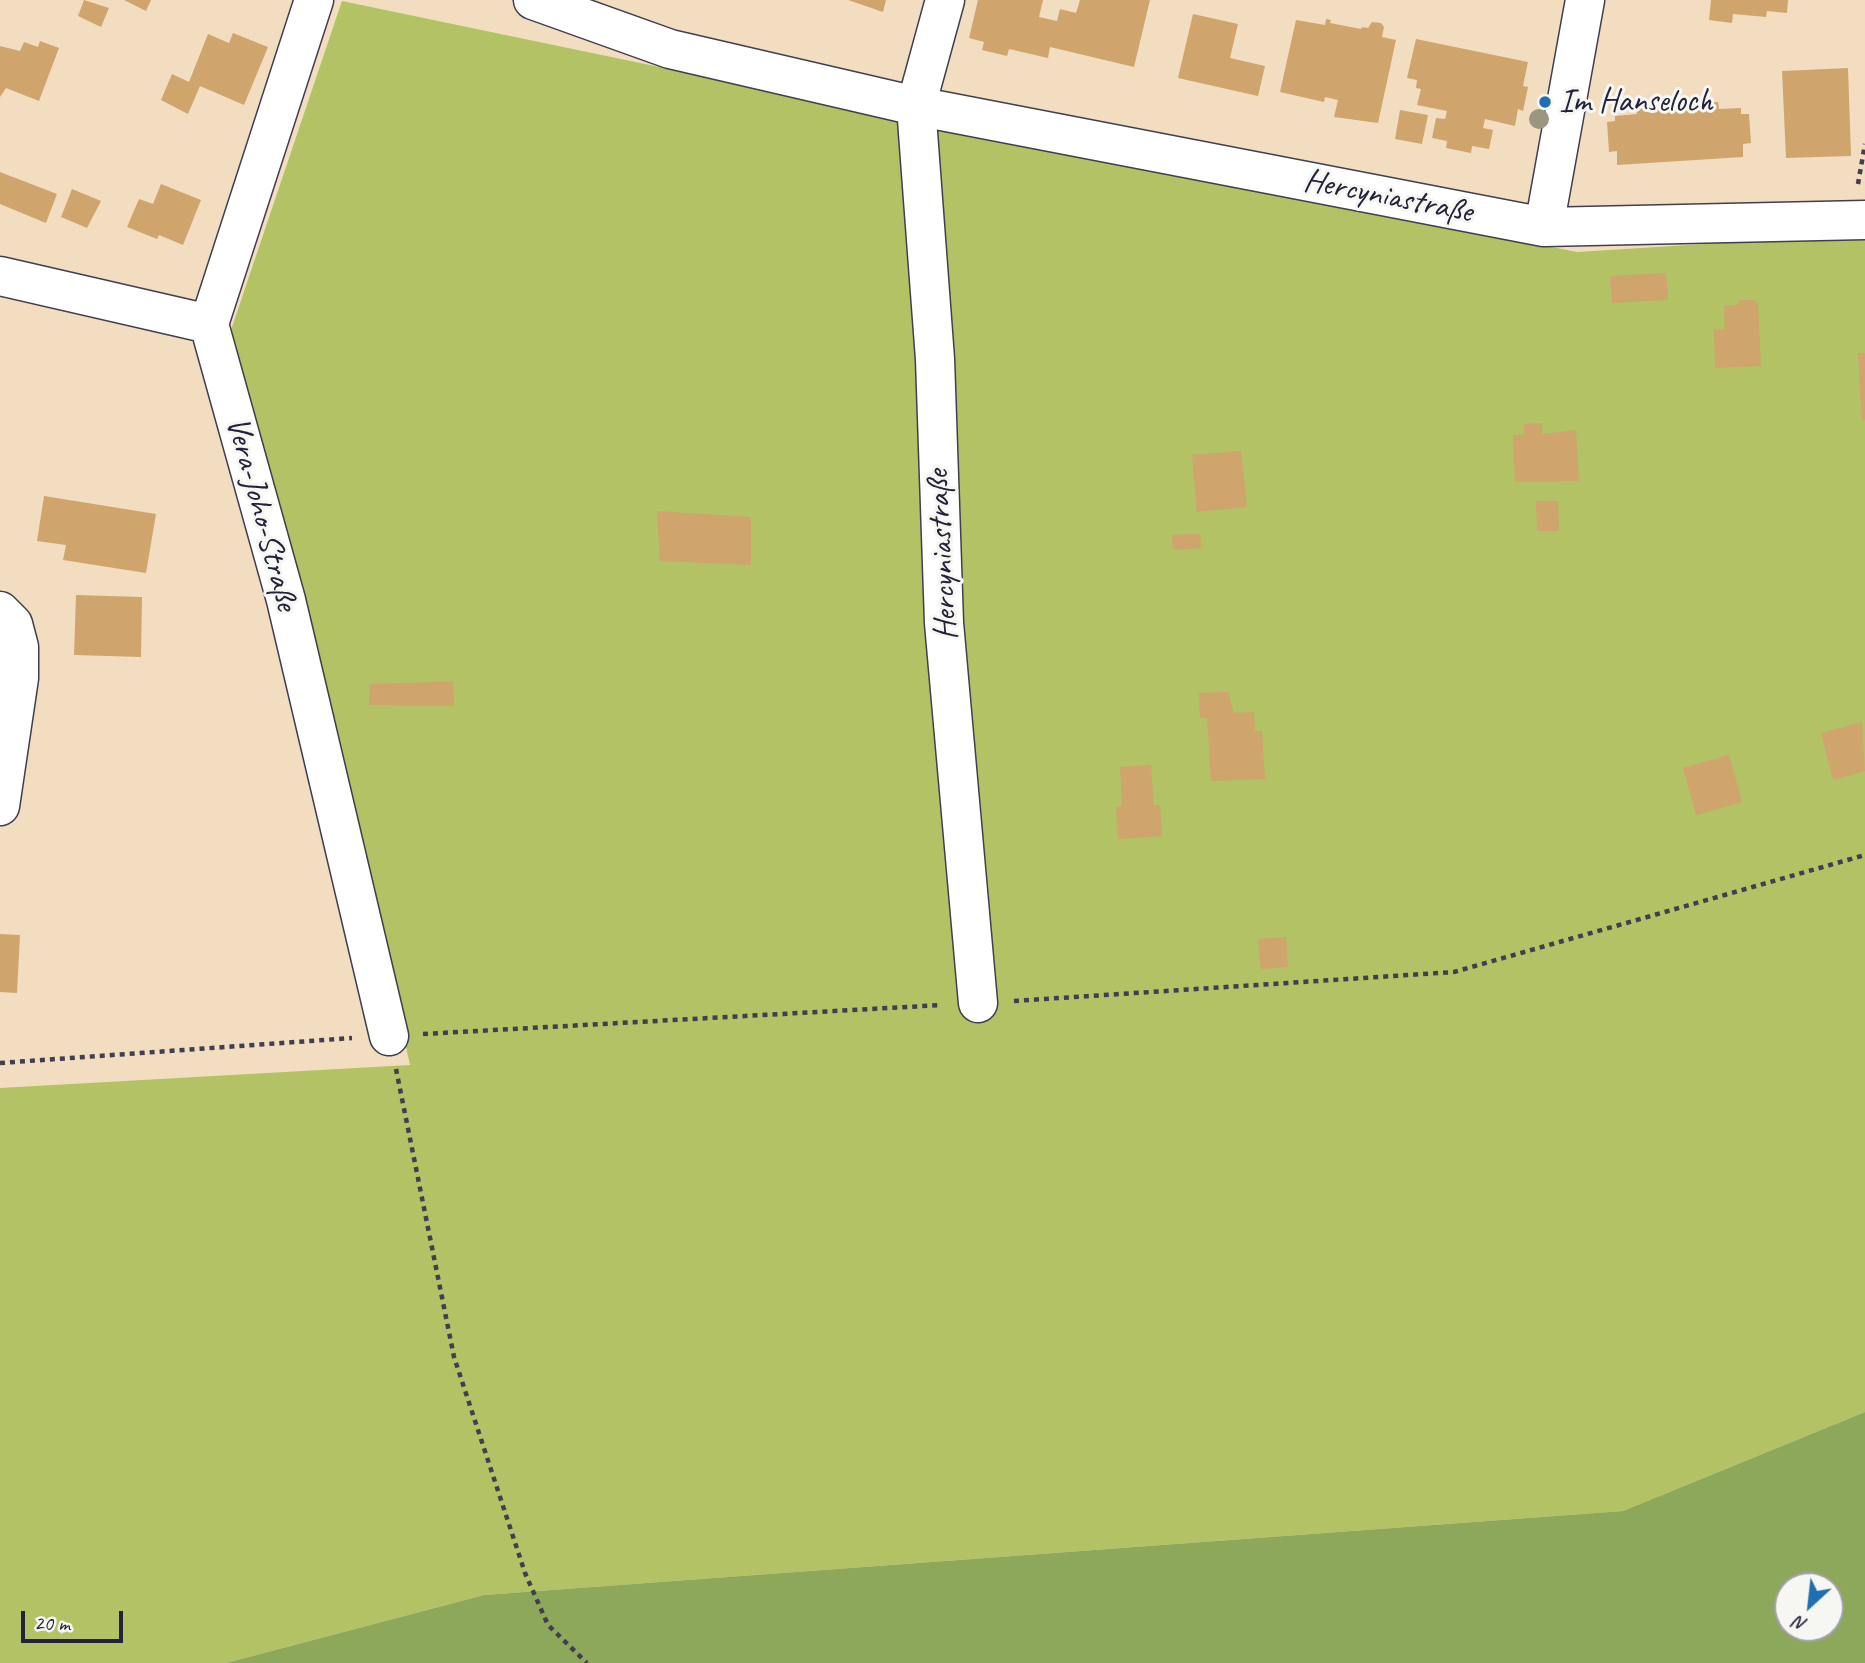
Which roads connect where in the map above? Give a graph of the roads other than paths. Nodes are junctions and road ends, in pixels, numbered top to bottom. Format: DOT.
graph roads {
  1 [pos="314,0"];
  2 [pos="533,0"];
  3 [pos="944,0"];
  4 [pos="1585,0"];
  5 [pos="916,106"];
  6 [pos="1865,219"];
  7 [pos="1544,228"];
  8 [pos="0,275"];
  9 [pos="209,324"];
  10 [pos="0,611"];
  11 [pos="0,806"];
  12 [pos="978,1003"];
  13 [pos="389,1035"];
  1 -- 9 [label="street"];
  2 -- 5 [label="street, Hercyniastraße"];
  3 -- 5 [label="street"];
  4 -- 7 [label="street"];
  5 -- 7 [label="street, Hercyniastraße"];
  5 -- 12 [label="street, Hercyniastraße"];
  6 -- 7 [label="street, Hercyniastraße"];
  8 -- 9 [label="street"];
  9 -- 13 [label="street, Vera-Joho-Straße"];
  10 -- 11 [label="street"];
}
